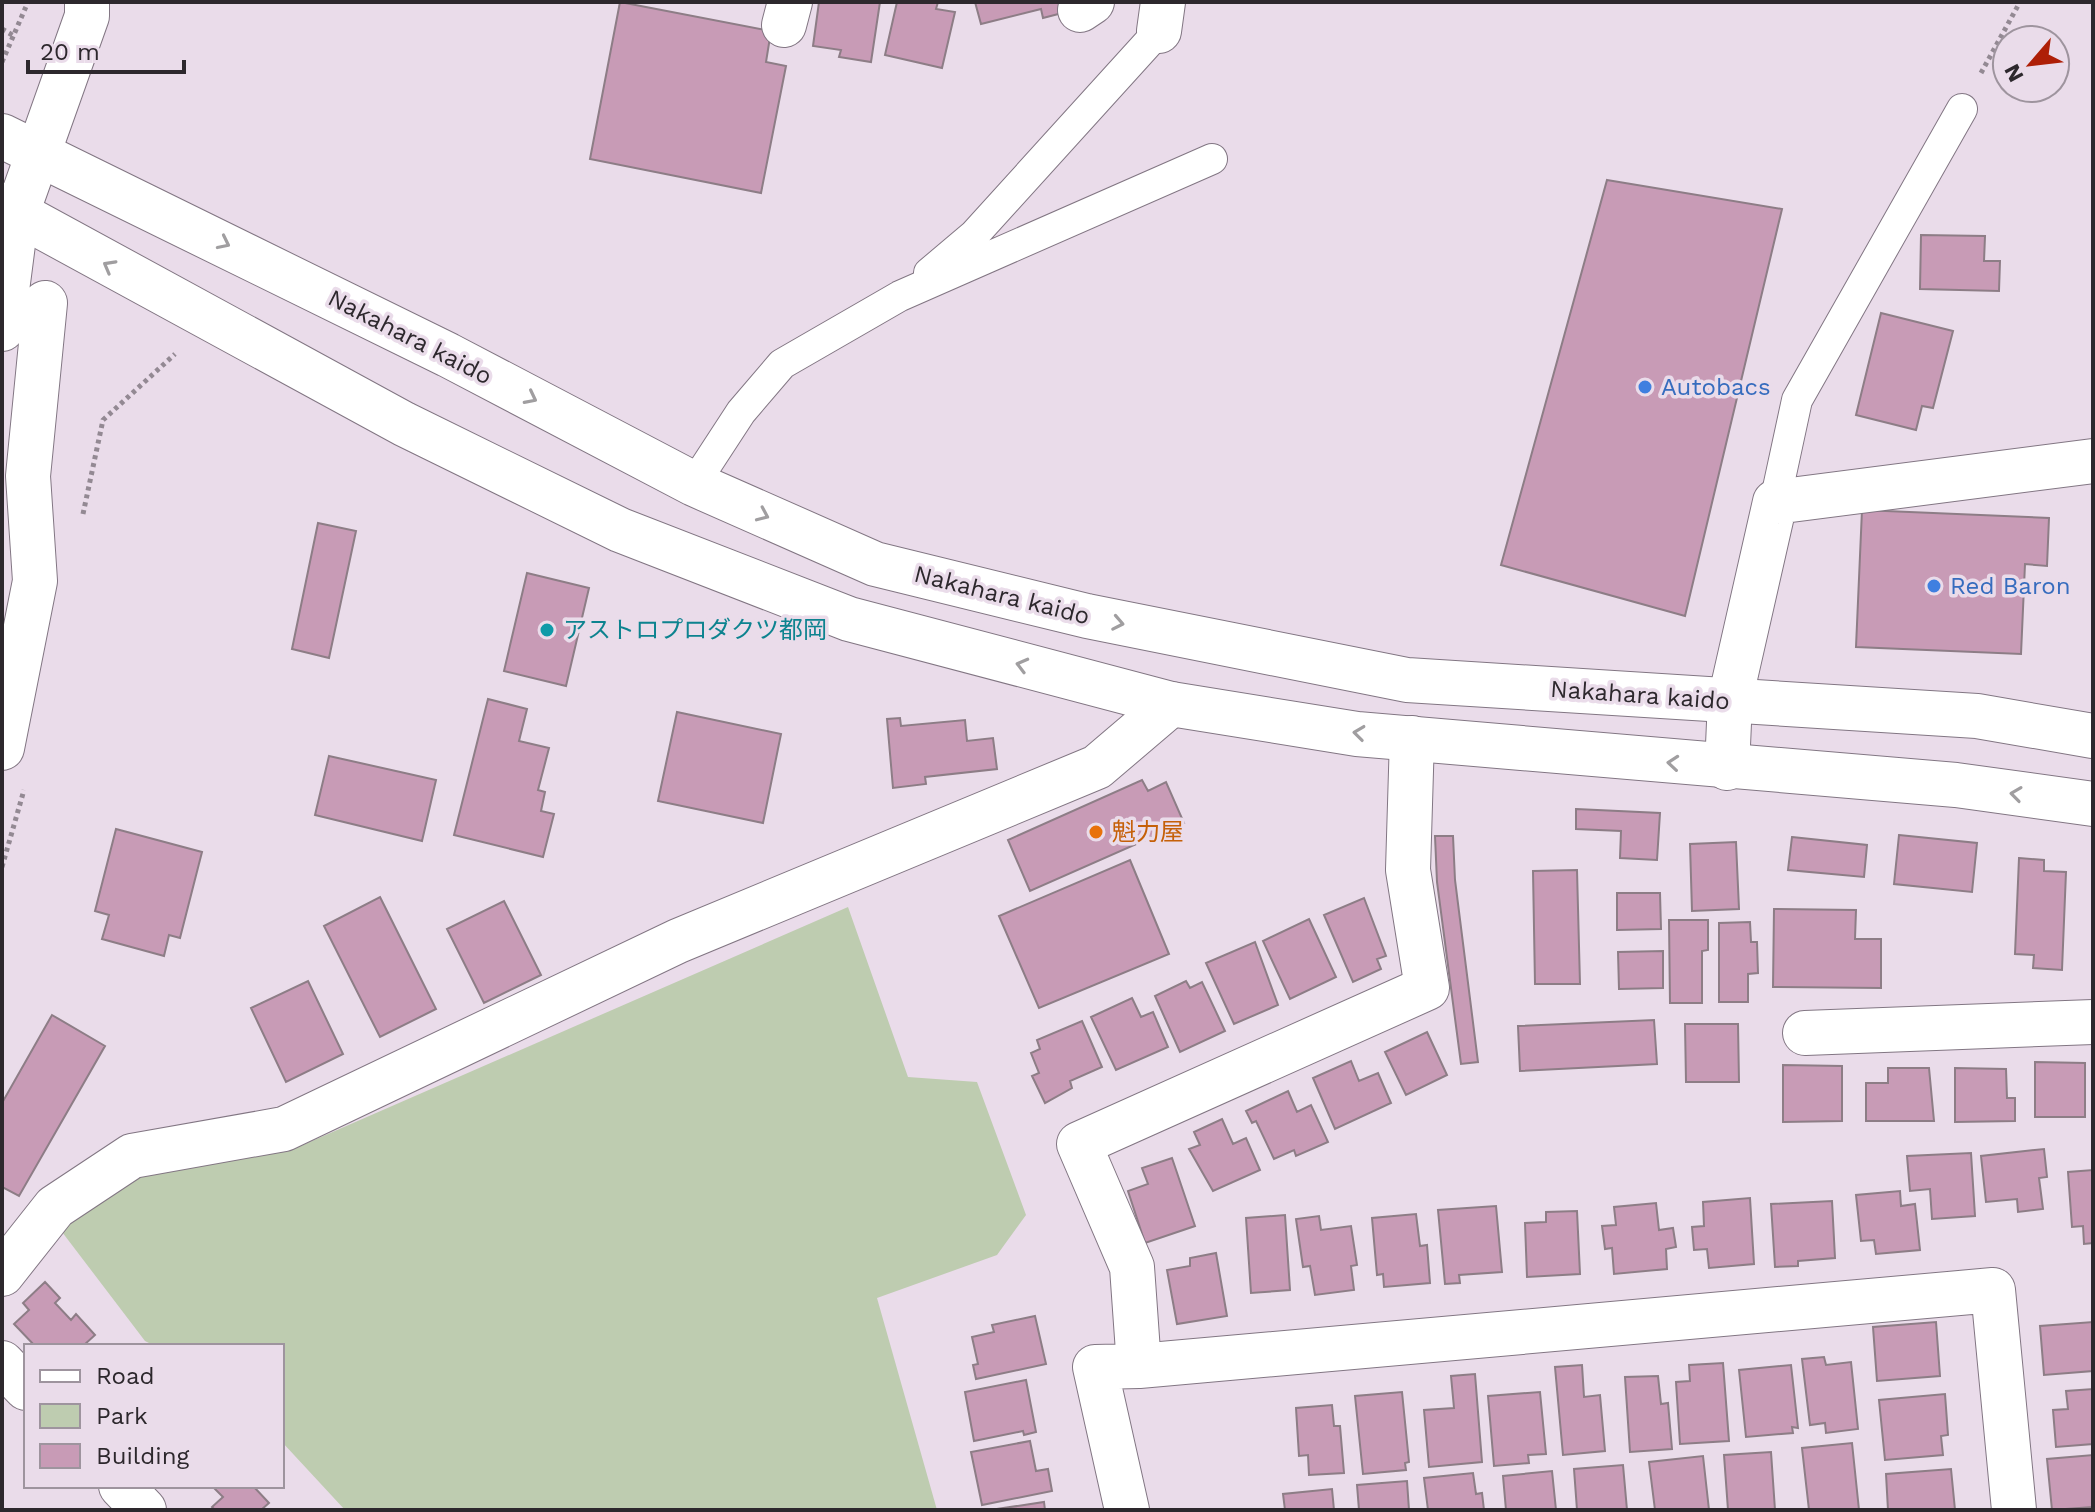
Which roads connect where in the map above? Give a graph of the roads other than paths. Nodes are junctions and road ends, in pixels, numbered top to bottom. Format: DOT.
graph roads {
  1 [pos="87,2"];
  2 [pos="1161,16"];
  3 [pos="1962,109"];
  4 [pos="36,152"];
  5 [pos="1212,159"];
  6 [pos="10,209"];
  7 [pos="900,296"];
  8 [pos="45,303"];
  9 [pos="2,329"];
  10 [pos="2093,461"];
  11 [pos="694,484"];
  12 [pos="1775,502"];
  13 [pos="1730,700"];
  14 [pos="1171,704"];
  15 [pos="2093,736"];
  16 [pos="1412,738"];
  17 [pos="2,748"];
  18 [pos="1727,768"];
  19 [pos="2093,804"];
  20 [pos="2093,1022"];
  21 [pos="1805,1033"];
  22 [pos="2,1274"];
  23 [pos="2,1363"];
  24 [pos="1139,1366"];
  25 [pos="24,1386"];
  26 [pos="123,1488"];
  27 [pos="144,1510"];
  28 [pos="1127,1510"];
  29 [pos="2014,1510"];
  1 -- 4 [label="street"];
  2 -- 7 [label="lane"];
  3 -- 12 [label="lane"];
  4 -- 6 [label="street"];
  4 -- 11 [label="street, Nakahara kaido, one-way"];
  5 -- 7 [label="lane"];
  6 -- 9 [label="street"];
  14 -- 6 [label="street, one-way"];
  7 -- 11 [label="lane"];
  8 -- 17 [label="street"];
  10 -- 12 [label="street"];
  11 -- 13 [label="street, Nakahara kaido, one-way"];
  12 -- 13 [label="street"];
  13 -- 15 [label="street, Nakahara kaido"];
  13 -- 18 [label="street"];
  16 -- 14 [label="street, one-way"];
  14 -- 22 [label="street"];
  18 -- 16 [label="street, one-way"];
  16 -- 24 [label="street"];
  19 -- 18 [label="street, one-way"];
  20 -- 21 [label="street"];
  23 -- 25 [label="street"];
  24 -- 28 [label="street"];
  24 -- 29 [label="street"];
  26 -- 27 [label="street"];
}
